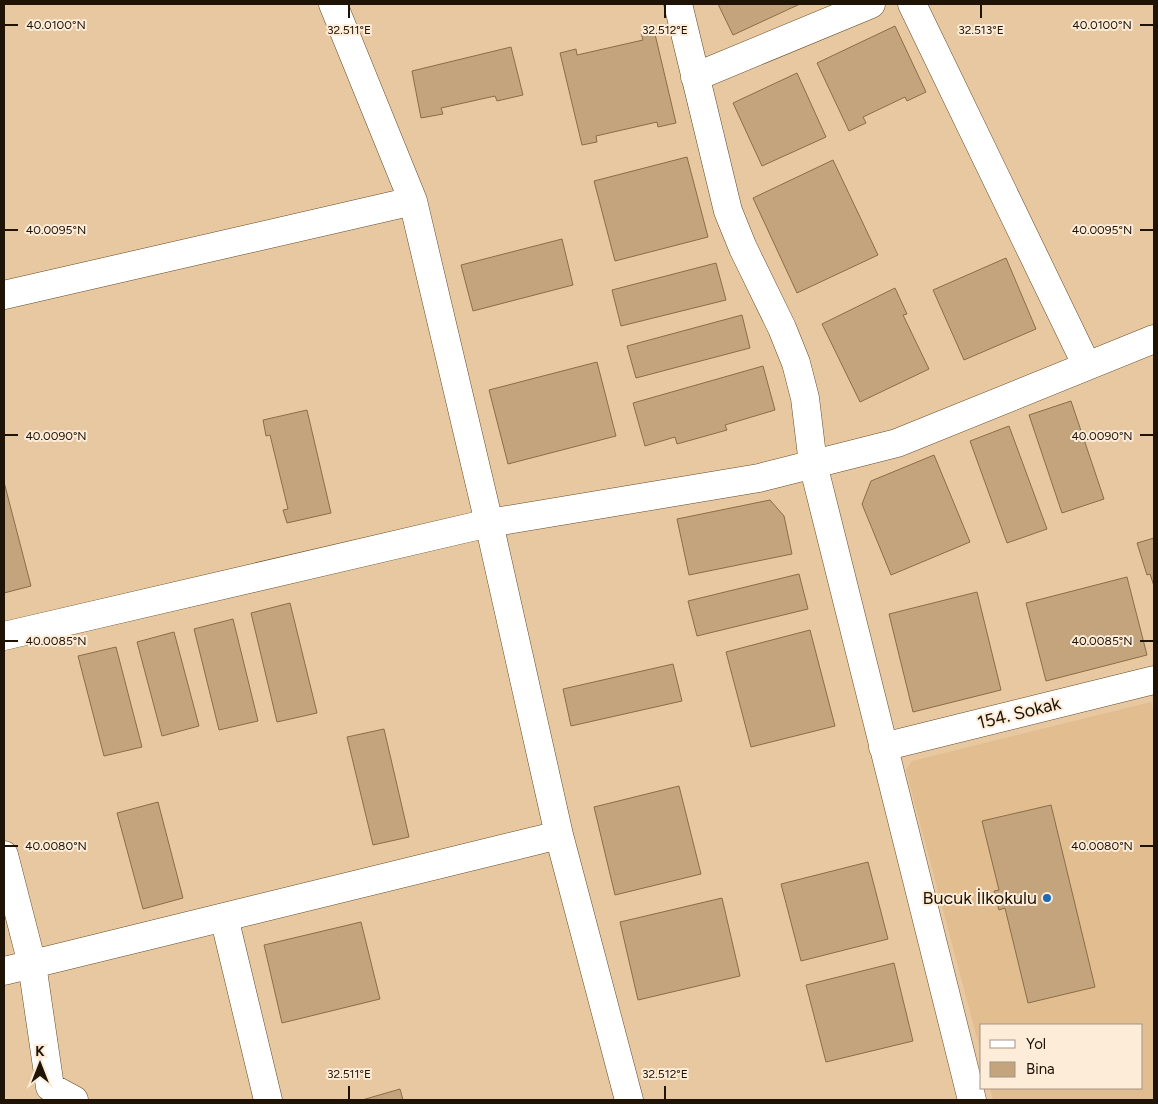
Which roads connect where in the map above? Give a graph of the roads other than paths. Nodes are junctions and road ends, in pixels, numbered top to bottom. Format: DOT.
graph roads {
  1 [pos="333,4"];
  2 [pos="678,4"];
  3 [pos="871,4"];
  4 [pos="912,4"];
  5 [pos="695,77"];
  6 [pos="413,201"];
  7 [pos="4,295"];
  8 [pos="1154,339"];
  9 [pos="1087,366"];
  10 [pos="813,464"];
  11 [pos="489,523"];
  12 [pos="4,636"];
  13 [pos="1154,680"];
  14 [pos="883,747"];
  15 [pos="560,835"];
  16 [pos="4,855"];
  17 [pos="224,917"];
  18 [pos="32,964"];
  19 [pos="4,971"];
  20 [pos="46,1094"];
  21 [pos="74,1100"];
  22 [pos="268,1100"];
  23 [pos="629,1100"];
  24 [pos="972,1100"];
  1 -- 6 [label="street"];
  2 -- 5 [label="street"];
  3 -- 5 [label="street"];
  4 -- 9 [label="street"];
  5 -- 10 [label="street"];
  6 -- 7 [label="street"];
  6 -- 11 [label="street"];
  8 -- 9 [label="street"];
  9 -- 10 [label="street"];
  10 -- 11 [label="street"];
  10 -- 14 [label="street"];
  11 -- 12 [label="street"];
  11 -- 15 [label="street"];
  13 -- 14 [label="street, 154. Sokak"];
  14 -- 24 [label="street"];
  15 -- 17 [label="street"];
  15 -- 23 [label="street"];
  16 -- 18 [label="street"];
  17 -- 18 [label="street"];
  17 -- 22 [label="street"];
  18 -- 19 [label="street"];
  18 -- 20 [label="street"];
  20 -- 21 [label="street"];
}
